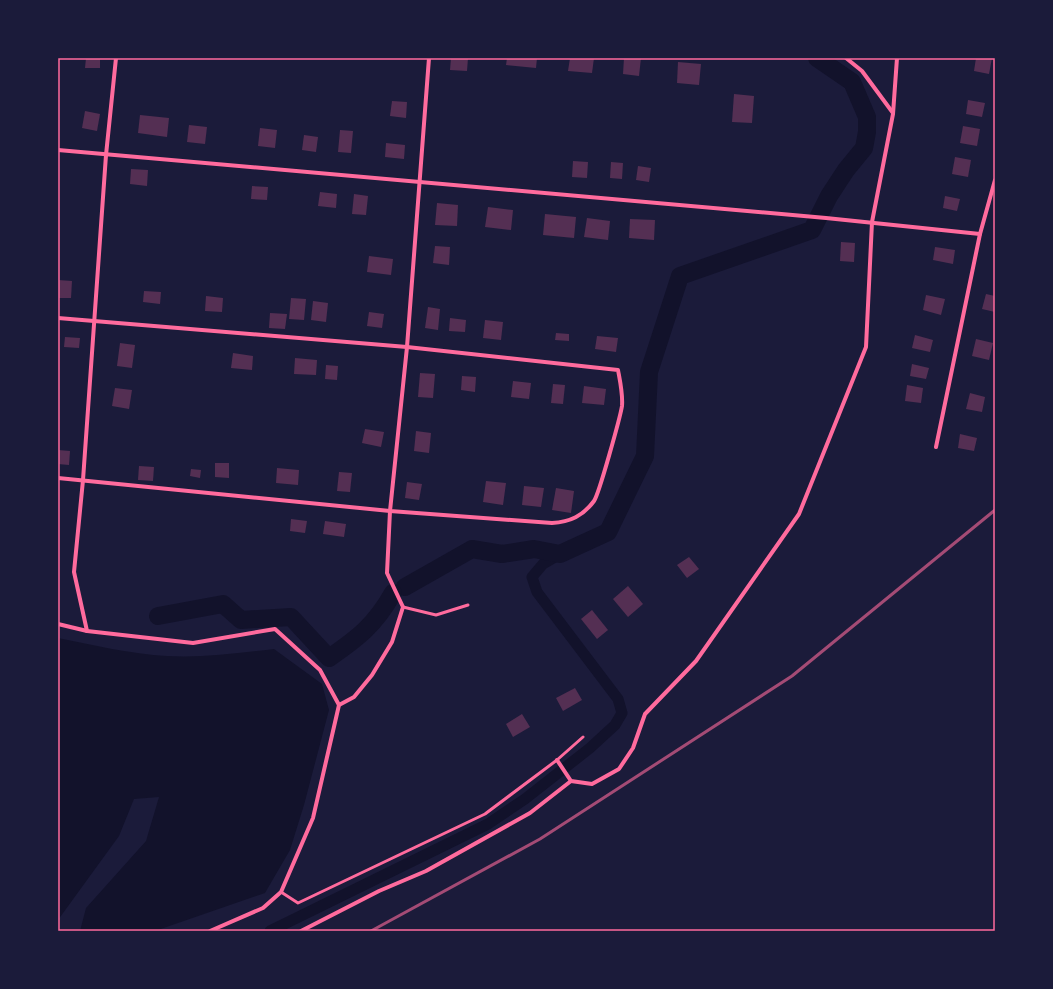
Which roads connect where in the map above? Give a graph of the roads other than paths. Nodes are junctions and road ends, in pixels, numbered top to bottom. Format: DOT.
graph roads {
  1 [pos="116,58"];
  2 [pos="429,58"];
  3 [pos="846,58"];
  4 [pos="897,58"];
  5 [pos="893,114"];
  6 [pos="58,150"];
  7 [pos="106,155"];
  8 [pos="995,180"];
  9 [pos="420,181"];
  10 [pos="872,222"];
  11 [pos="980,234"];
  12 [pos="58,318"];
  13 [pos="95,321"];
  14 [pos="407,347"];
  15 [pos="936,447"];
  16 [pos="58,478"];
  17 [pos="83,480"];
  18 [pos="390,510"];
  19 [pos="468,605"];
  20 [pos="403,607"];
  21 [pos="58,624"];
  22 [pos="87,630"];
  23 [pos="339,705"];
  24 [pos="583,737"];
  25 [pos="556,760"];
  26 [pos="570,781"];
  27 [pos="281,892"];
  28 [pos="210,931"];
  29 [pos="301,931"];
  1 -- 7 [label="street"];
  2 -- 9 [label="street"];
  3 -- 5 [label="street"];
  4 -- 5 [label="street"];
  5 -- 10 [label="street"];
  6 -- 7 [label="street"];
  7 -- 9 [label="street"];
  7 -- 13 [label="street"];
  8 -- 11 [label="street"];
  9 -- 10 [label="street"];
  9 -- 14 [label="street"];
  10 -- 11 [label="street"];
  10 -- 26 [label="street"];
  11 -- 15 [label="street"];
  12 -- 13 [label="street"];
  13 -- 14 [label="street"];
  13 -- 17 [label="street"];
  14 -- 18 [label="street"];
  14 -- 18 [label="street"];
  16 -- 17 [label="street"];
  17 -- 18 [label="street"];
  17 -- 22 [label="street"];
  18 -- 20 [label="street"];
  19 -- 20 [label="lane"];
  20 -- 23 [label="street"];
  21 -- 22 [label="street"];
  22 -- 23 [label="street"];
  23 -- 27 [label="street"];
  24 -- 25 [label="lane"];
  25 -- 26 [label="street"];
  25 -- 27 [label="lane"];
  26 -- 29 [label="street"];
  27 -- 28 [label="street"];
}
